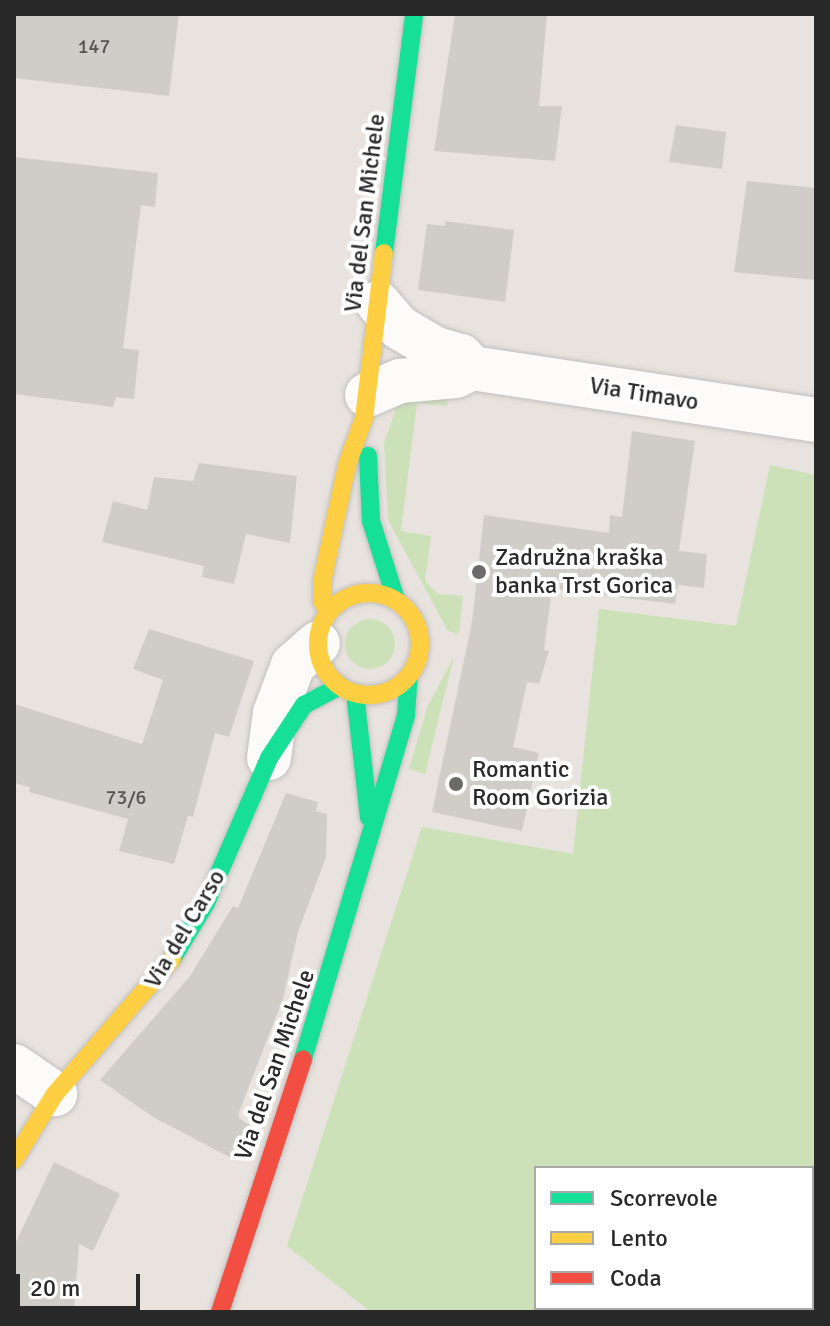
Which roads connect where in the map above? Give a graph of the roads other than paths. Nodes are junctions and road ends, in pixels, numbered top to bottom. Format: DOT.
graph roads {
  1 [pos="414,14"];
  2 [pos="378,303"];
  3 [pos="472,368"];
  4 [pos="366,406"];
  5 [pos="816,420"];
  6 [pos="396,600"];
  7 [pos="324,627"];
  8 [pos="409,676"];
  9 [pos="347,689"];
  10 [pos="269,758"];
  11 [pos="370,831"];
  12 [pos="14,1066"];
  13 [pos="55,1094"];
  14 [pos="14,1160"];
  15 [pos="220,1312"];
  1 -- 2 [label="main road, Via del San Michele"];
  2 -- 3 [label="street, Via Timavo"];
  2 -- 4 [label="main road, Via del San Michele"];
  3 -- 4 [label="street, Via Timavo"];
  3 -- 5 [label="street, Via Timavo"];
  4 -- 6 [label="main road, Via del San Michele"];
  4 -- 7 [label="main road, Via del San Michele"];
  6 -- 7 [label="main road"];
  6 -- 8 [label="main road, Via del San Michele"];
  7 -- 9 [label="main road, Via del San Michele"];
  7 -- 10 [label="street, Via del Carso"];
  8 -- 9 [label="main road"];
  8 -- 11 [label="main road, Via del San Michele"];
  9 -- 10 [label="main road, Via del Carso"];
  9 -- 11 [label="main road, Via del San Michele"];
  10 -- 13 [label="main road, Via del Carso"];
  11 -- 15 [label="main road, Via del San Michele"];
  12 -- 13 [label="street"];
  13 -- 14 [label="main road, Via del Carso"];
}
